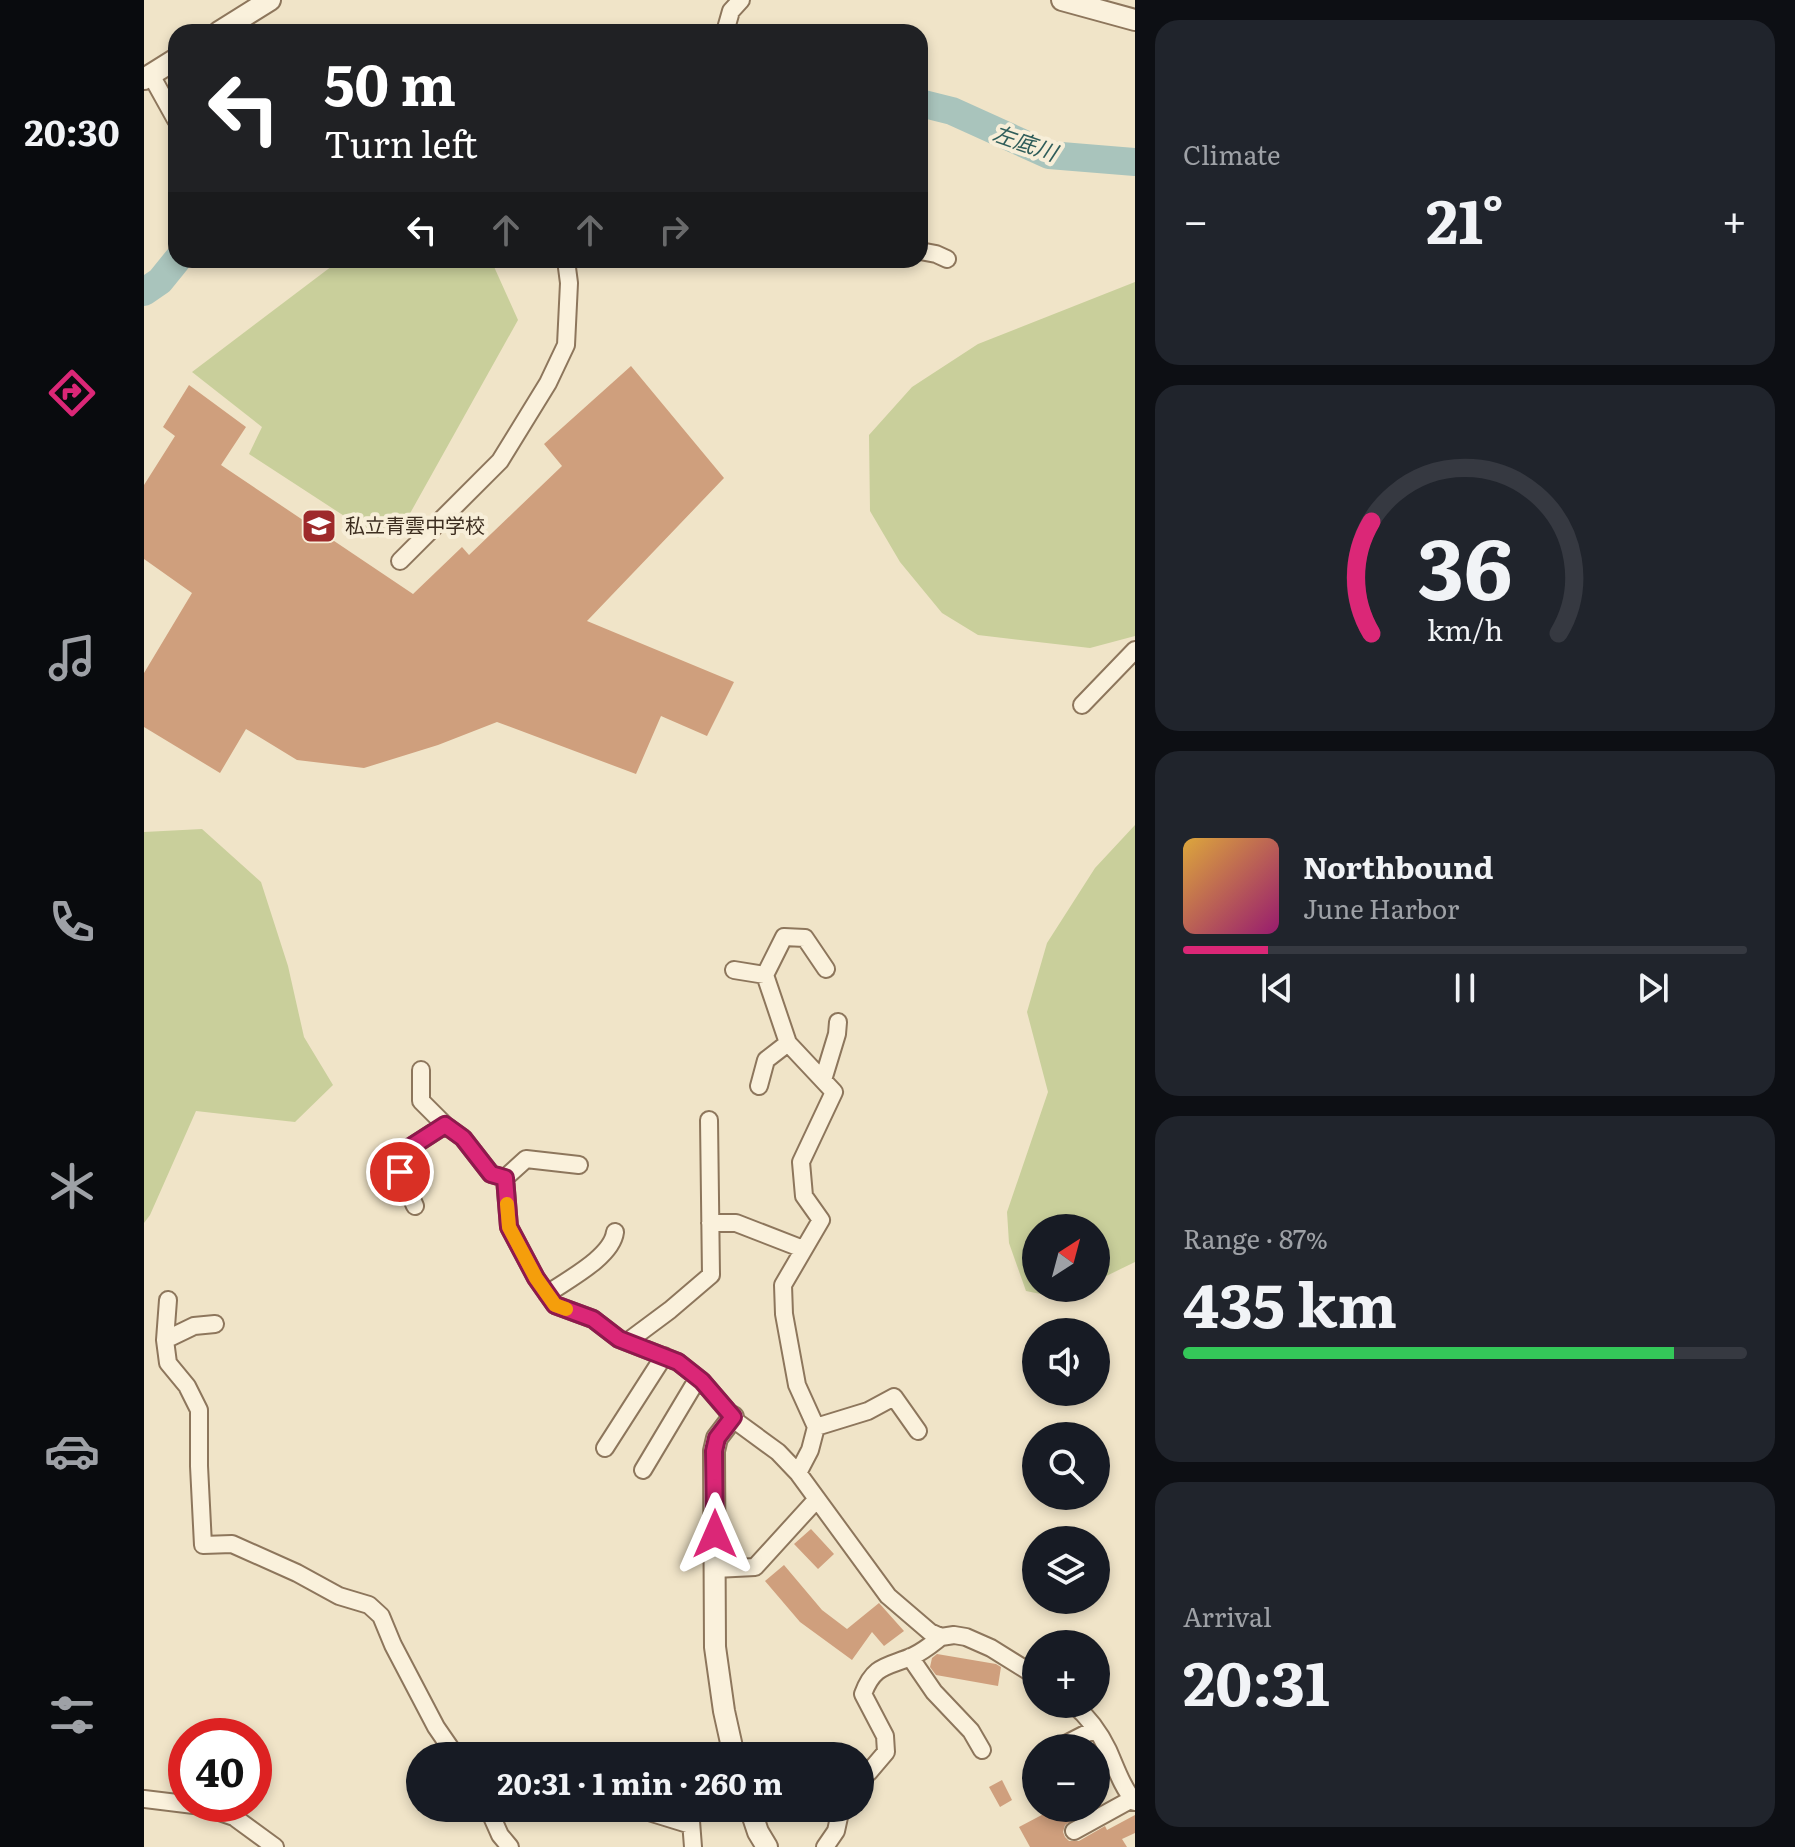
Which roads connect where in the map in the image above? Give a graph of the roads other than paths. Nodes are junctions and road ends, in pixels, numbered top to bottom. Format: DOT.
graph roads {
  1 [pos="741,0"];
  2 [pos="1062,0"];
  3 [pos="255,3"];
  4 [pos="1135,20"];
  5 [pos="229,24"];
  6 [pos="727,24"];
  7 [pos="168,64"];
  8 [pos="147,77"];
  9 [pos="168,108"];
  10 [pos="928,252"];
  11 [pos="947,259"];
  12 [pos="567,268"];
  13 [pos="400,561"];
  14 [pos="1135,650"];
  15 [pos="1082,705"];
  16 [pos="826,969"];
  17 [pos="734,970"];
  18 [pos="765,975"];
  19 [pos="838,1022"];
  20 [pos="788,1043"];
  21 [pos="421,1070"];
  22 [pos="823,1080"];
  23 [pos="759,1086"];
  24 [pos="709,1120"];
  25 [pos="445,1125"];
  26 [pos="579,1165"];
  27 [pos="505,1178"];
  28 [pos="415,1206"];
  29 [pos="710,1223"];
  30 [pos="615,1232"];
  31 [pos="803,1249"];
  32 [pos="547,1294"];
  33 [pos="168,1300"];
  34 [pos="215,1324"];
  35 [pos="165,1340"];
  36 [pos="627,1342"];
  37 [pos="664,1356"];
  38 [pos="698,1378"];
  39 [pos="733,1417"];
  40 [pos="816,1427"];
  41 [pos="918,1431"];
  42 [pos="605,1448"];
  43 [pos="643,1470"];
  44 [pos="798,1473"];
  45 [pos="817,1499"];
  46 [pos="715,1569"];
  47 [pos="941,1637"];
  48 [pos="910,1657"];
  49 [pos="1022,1667"];
  50 [pos="1087,1718"];
  51 [pos="1095,1729"];
  52 [pos="1085,1734"];
  53 [pos="446,1742"];
  54 [pos="731,1742"];
  55 [pos="982,1750"];
  56 [pos="874,1766"];
  57 [pos="144,1799"];
  58 [pos="1134,1801"];
  59 [pos="494,1822"];
  60 [pos="690,1822"];
  61 [pos="755,1822"];
  62 [pos="838,1822"];
  63 [pos="1074,1831"];
  64 [pos="275,1847"];
  65 [pos="510,1847"];
  66 [pos="693,1847"];
  67 [pos="767,1847"];
  68 [pos="825,1847"];
  1 -- 6 [label="street"];
  2 -- 4 [label="street"];
  3 -- 5 [label="street"];
  7 -- 8 [label="street"];
  8 -- 9 [label="street"];
  10 -- 11 [label="street"];
  12 -- 13 [label="street"];
  14 -- 15 [label="street"];
  16 -- 18 [label="street"];
  17 -- 18 [label="street"];
  18 -- 20 [label="street"];
  19 -- 22 [label="street"];
  20 -- 22 [label="street"];
  20 -- 23 [label="street"];
  21 -- 25 [label="street"];
  22 -- 31 [label="street"];
  24 -- 29 [label="street"];
  25 -- 27 [label="street"];
  25 -- 28 [label="street"];
  26 -- 27 [label="street"];
  27 -- 32 [label="street"];
  29 -- 31 [label="street"];
  29 -- 36 [label="street"];
  30 -- 32 [label="street"];
  31 -- 40 [label="street"];
  32 -- 36 [label="street"];
  33 -- 35 [label="street"];
  34 -- 35 [label="street"];
  35 -- 53 [label="street"];
  36 -- 37 [label="street"];
  37 -- 38 [label="street"];
  37 -- 42 [label="street"];
  38 -- 39 [label="street"];
  38 -- 43 [label="street"];
  39 -- 44 [label="street"];
  39 -- 46 [label="street"];
  40 -- 41 [label="street"];
  40 -- 44 [label="street"];
  44 -- 45 [label="street"];
  45 -- 46 [label="street"];
  45 -- 47 [label="street"];
  46 -- 54 [label="street"];
  47 -- 48 [label="street"];
  47 -- 49 [label="street"];
  48 -- 55 [label="street"];
  48 -- 56 [label="street"];
  50 -- 51 [label="street"];
  51 -- 52 [label="street"];
  51 -- 58 [label="street"];
  57 -- 64 [label="street"];
  58 -- 63 [label="street"];
  59 -- 65 [label="street"];
  60 -- 66 [label="street"];
  61 -- 67 [label="street"];
  62 -- 68 [label="street"];
}
